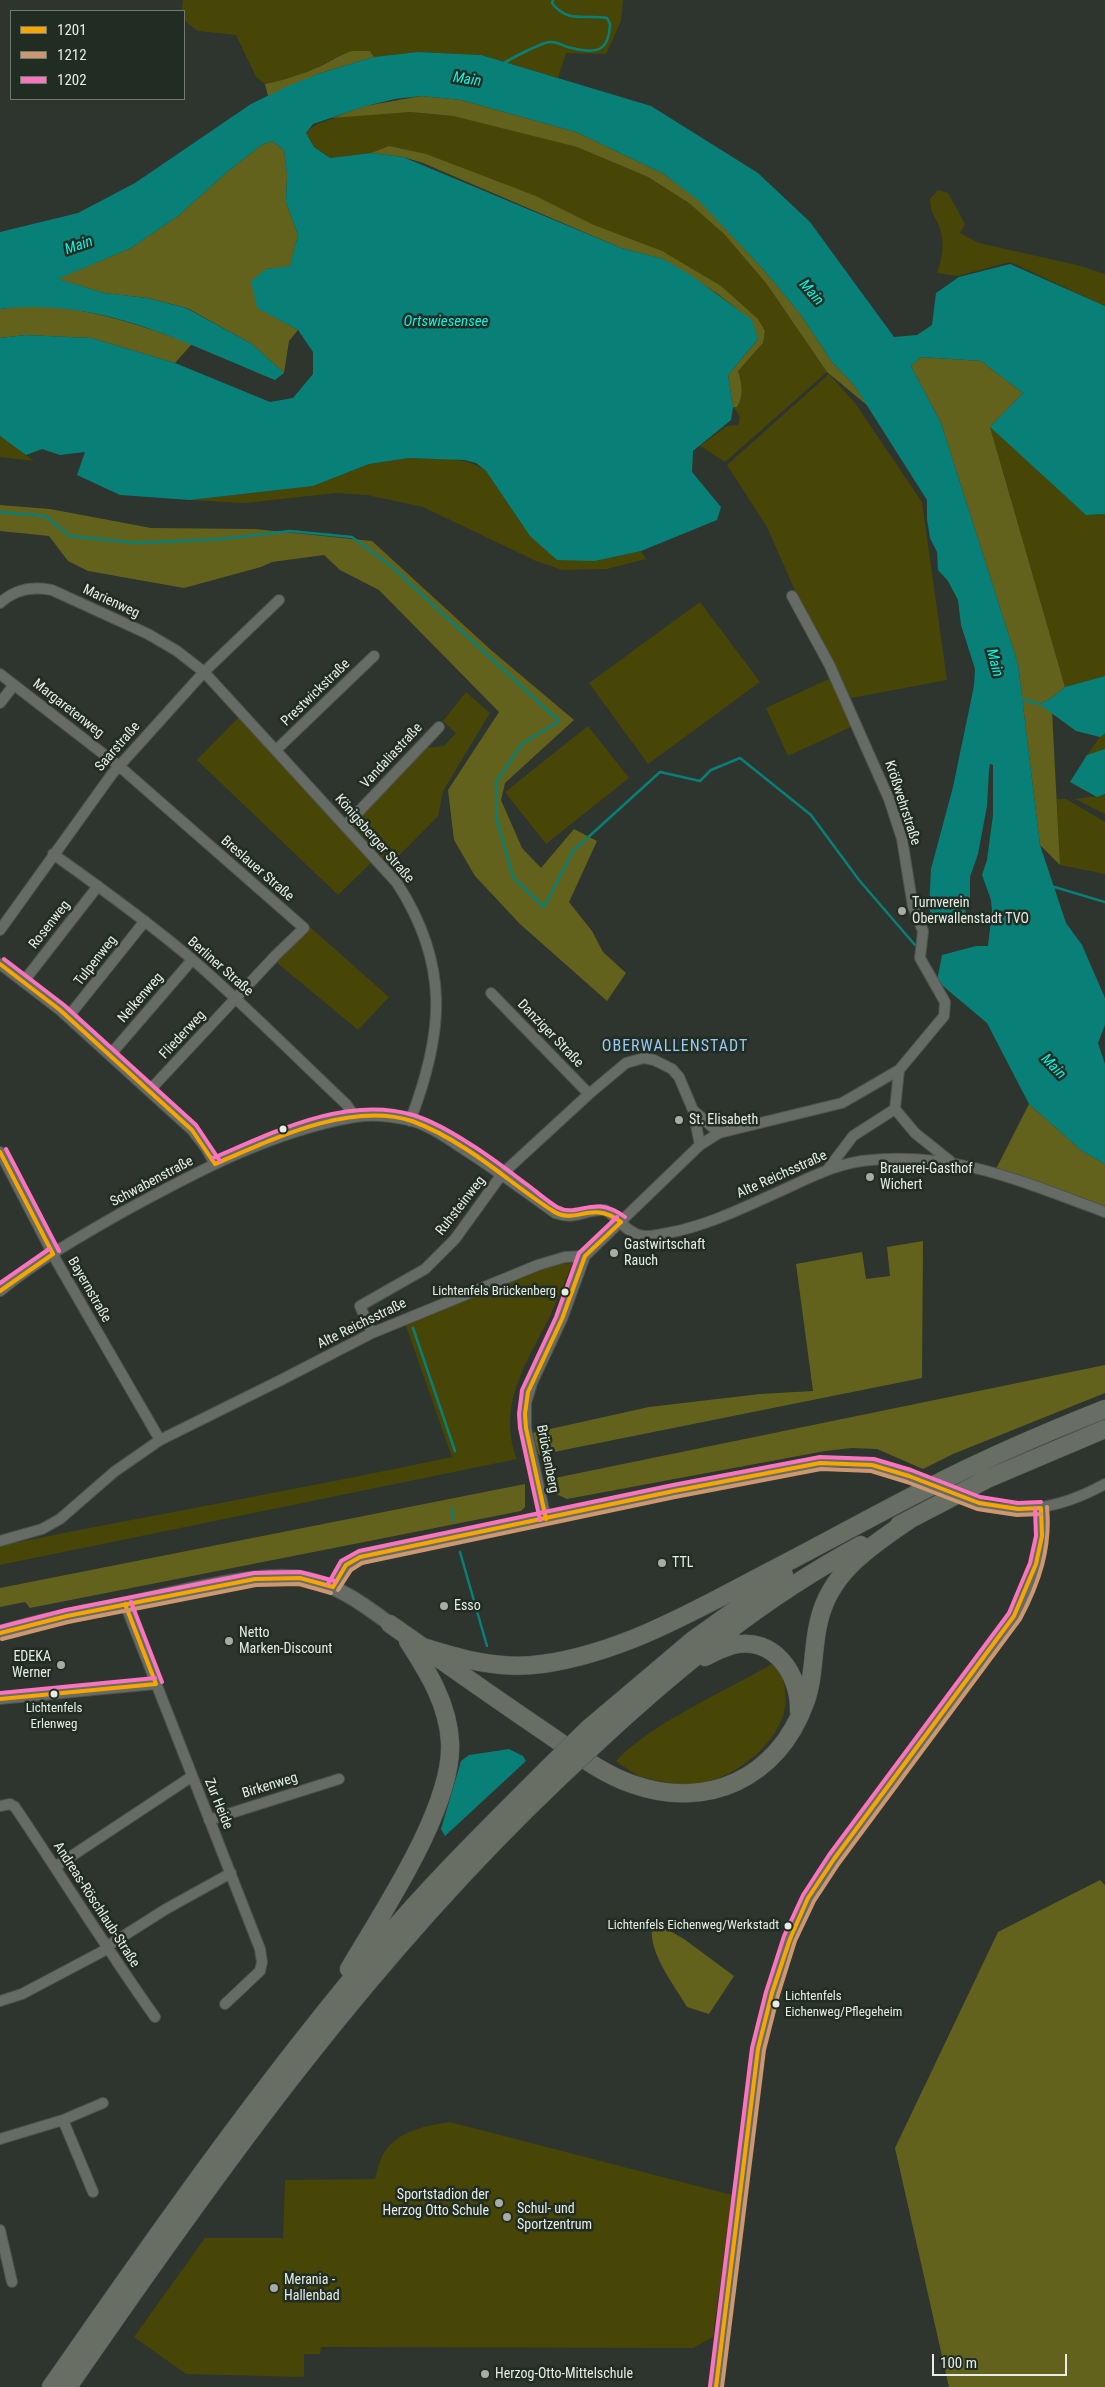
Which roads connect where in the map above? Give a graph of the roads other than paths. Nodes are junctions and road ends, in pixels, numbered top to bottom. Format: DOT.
graph roads {
  1 [pos="792,596"];
  2 [pos="279,600"];
  3 [pos="0,603"];
  4 [pos="374,656"];
  5 [pos="204,672"];
  6 [pos="0,674"];
  7 [pos="14,685"];
  8 [pos="0,703"];
  9 [pos="439,727"];
  10 [pos="276,750"];
  11 [pos="119,766"];
  12 [pos="345,826"];
  13 [pos="53,854"];
  14 [pos="98,886"];
  15 [pos="145,921"];
  16 [pos="0,930"];
  17 [pos="192,960"];
  18 [pos="0,964"];
  19 [pos="24,981"];
  20 [pos="491,993"];
  21 [pos="236,998"];
  22 [pos="68,1018"];
  23 [pos="110,1055"];
  24 [pos="899,1070"];
  25 [pos="149,1091"];
  26 [pos="589,1094"];
  27 [pos="895,1109"];
  28 [pos="693,1110"];
  29 [pos="355,1117"];
  30 [pos="410,1120"];
  31 [pos="719,1133"];
  32 [pos="700,1145"];
  33 [pos="0,1152"];
  34 [pos="951,1162"];
  35 [pos="215,1164"];
  36 [pos="828,1169"];
  37 [pos="502,1174"];
  38 [pos="1105,1212"];
  39 [pos="621,1222"];
  40 [pos="53,1254"];
  41 [pos="585,1256"];
  42 [pos="0,1291"];
  43 [pos="372,1333"];
  44 [pos="1105,1409"];
  45 [pos="1105,1429"];
  46 [pos="160,1440"];
  47 [pos="1105,1484"];
  48 [pos="1041,1508"];
  49 [pos="546,1519"];
  50 [pos="908,1520"];
  51 [pos="855,1528"];
  52 [pos="0,1541"];
  53 [pos="333,1587"];
  54 [pos="126,1604"];
  55 [pos="396,1628"];
  56 [pos="0,1633"];
  57 [pos="420,1646"];
  58 [pos="678,1671"];
  59 [pos="156,1684"];
  60 [pos="0,1698"];
  61 [pos="798,1718"];
  62 [pos="596,1732"];
  63 [pos="552,1774"];
  64 [pos="192,1777"];
  65 [pos="339,1779"];
  66 [pos="0,1806"];
  67 [pos="209,1820"];
  68 [pos="56,1866"];
  69 [pos="231,1873"];
  70 [pos="106,1948"];
  71 [pos="0,2001"];
  72 [pos="225,2004"];
  73 [pos="155,2018"];
  74 [pos="314,2026"];
  75 [pos="103,2104"];
  76 [pos="63,2120"];
  77 [pos="0,2138"];
  78 [pos="94,2192"];
  79 [pos="0,2230"];
  80 [pos="12,2282"];
  81 [pos="51,2387"];
  82 [pos="68,2387"];
  83 [pos="716,2387"];
  1 -- 24 [label="street, Krößwehrstraße"];
  2 -- 5 [label="street, Saarstraße"];
  3 -- 5 [label="street, Marienweg"];
  4 -- 10 [label="street, Prestwickstraße"];
  5 -- 10 [label="street, Königsberger Straße"];
  5 -- 11 [label="street, Saarstraße"];
  6 -- 7 [label="street, Margaretenweg"];
  7 -- 8 [label="street"];
  7 -- 11 [label="street, Margaretenweg"];
  9 -- 12 [label="street, Vandaliastraße"];
  10 -- 12 [label="street, Königsberger Straße"];
  11 -- 13 [label="street, Saarstraße"];
  11 -- 21 [label="street, Breslauer Straße"];
  12 -- 30 [label="street, Königsberger Straße"];
  13 -- 14 [label="street, Berliner Straße"];
  13 -- 16 [label="street, Saarstraße"];
  14 -- 15 [label="street, Berliner Straße"];
  14 -- 19 [label="street, Rosenweg"];
  15 -- 17 [label="street, Berliner Straße"];
  15 -- 22 [label="street, Tulpenweg"];
  17 -- 21 [label="street, Berliner Straße"];
  17 -- 23 [label="street, Nelkenweg"];
  18 -- 19 [label="street"];
  19 -- 22 [label="street"];
  20 -- 26 [label="street, Danziger Straße"];
  21 -- 25 [label="street, Fliederweg"];
  21 -- 29 [label="street, Berliner Straße"];
  22 -- 23 [label="street"];
  23 -- 25 [label="street"];
  24 -- 27 [label="street"];
  24 -- 31 [label="street, Krößwehrstraße"];
  25 -- 35 [label="street"];
  26 -- 28 [label="street, Ruhsteinweg"];
  26 -- 37 [label="street, Ruhsteinweg"];
  27 -- 34 [label="street"];
  27 -- 36 [label="street"];
  28 -- 31 [label="street"];
  28 -- 32 [label="street"];
  29 -- 30 [label="street, Schwabenstraße"];
  29 -- 35 [label="street, Schwabenstraße"];
  30 -- 37 [label="street, Schwabenstraße"];
  31 -- 32 [label="street, Krößwehrstraße"];
  32 -- 39 [label="street, Krößwehrstraße"];
  33 -- 40 [label="street, Bayernstraße"];
  34 -- 36 [label="street, Alte Reichsstraße"];
  34 -- 38 [label="street, Alte Reichsstraße"];
  35 -- 40 [label="street, Schwabenstraße"];
  36 -- 39 [label="street, Alte Reichsstraße"];
  37 -- 39 [label="street, Schwabenstraße"];
  37 -- 43 [label="street, Ruhsteinweg"];
  39 -- 41 [label="street, Brückenberg"];
  40 -- 42 [label="street, Schwabenstraße"];
  40 -- 46 [label="street, Bayernstraße"];
  41 -- 43 [label="street, Alte Reichsstraße"];
  41 -- 49 [label="street, Brückenberg"];
  43 -- 46 [label="street, Alte Reichsstraße"];
  44 -- 51 [label="highway"];
  45 -- 50 [label="highway"];
  46 -- 52 [label="street, Alte Reichsstraße"];
  47 -- 48 [label="street"];
  48 -- 49 [label="street, bridge"];
  48 -- 83 [label="street"];
  49 -- 53 [label="street"];
  50 -- 58 [label="highway"];
  50 -- 61 [label="highway"];
  51 -- 57 [label="highway"];
  51 -- 62 [label="highway"];
  53 -- 54 [label="street"];
  53 -- 55 [label="street"];
  54 -- 56 [label="street"];
  54 -- 59 [label="street, Zur Heide"];
  55 -- 57 [label="highway"];
  55 -- 74 [label="highway"];
  57 -- 61 [label="highway"];
  58 -- 61 [label="highway"];
  58 -- 62 [label="highway"];
  59 -- 60 [label="street"];
  59 -- 64 [label="street, Zur Heide"];
  62 -- 63 [label="highway, bridge"];
  63 -- 74 [label="highway"];
  63 -- 82 [label="highway"];
  64 -- 67 [label="street, Zur Heide"];
  64 -- 68 [label="street"];
  65 -- 67 [label="street, Birkenweg"];
  66 -- 68 [label="street, Andreas-Röschlaub-Straße"];
  67 -- 69 [label="street, Zur Heide"];
  68 -- 70 [label="street, Andreas-Röschlaub-Straße"];
  69 -- 70 [label="street"];
  69 -- 72 [label="street, Zur Heide"];
  70 -- 71 [label="street"];
  70 -- 73 [label="street, Andreas-Röschlaub-Straße"];
  74 -- 81 [label="highway"];
  75 -- 76 [label="street"];
  76 -- 77 [label="street"];
  76 -- 78 [label="street"];
  79 -- 80 [label="street"];
}
